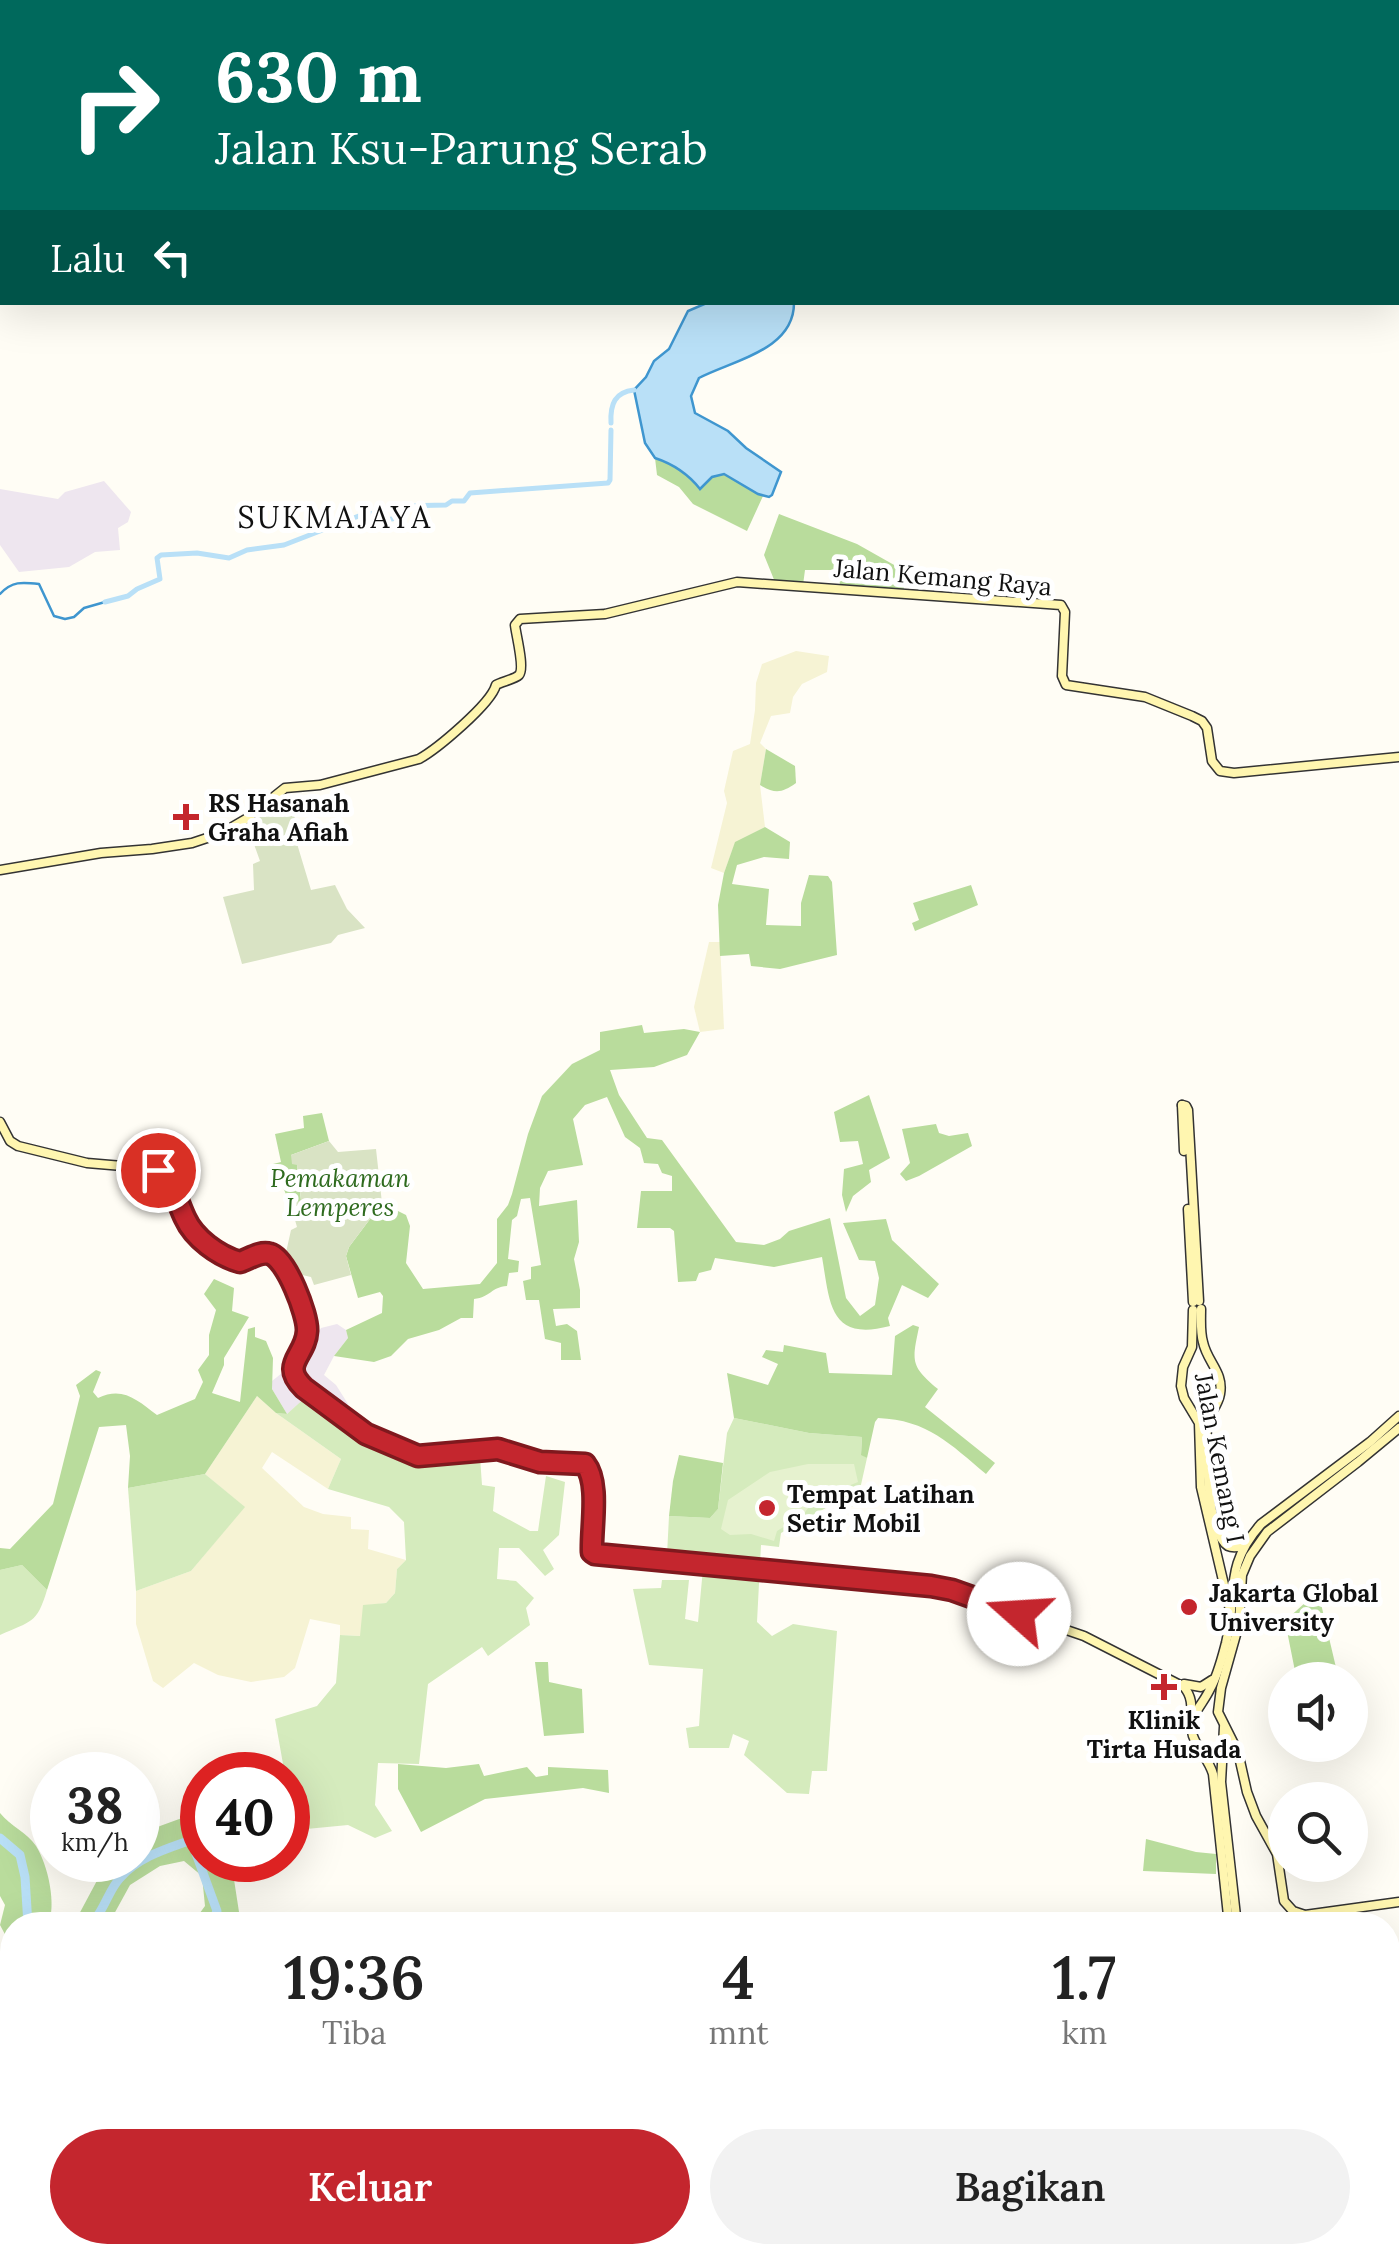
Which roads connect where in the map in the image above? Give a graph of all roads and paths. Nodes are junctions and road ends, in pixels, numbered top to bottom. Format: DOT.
graph roads {
  1 [pos="1399,757"];
  2 [pos="0,870"];
  3 [pos="0,1122"];
  4 [pos="1196,1306"];
  5 [pos="1203,1345"];
  6 [pos="1192,1347"];
  7 [pos="1195,1416"];
  8 [pos="1208,1416"];
  9 [pos="1399,1416"];
  10 [pos="1399,1428"];
  11 [pos="1203,1434"];
  12 [pos="1203,1451"];
  13 [pos="1244,1546"];
  14 [pos="1231,1615"];
  15 [pos="1216,1676"];
  16 [pos="1175,1682"];
  17 [pos="1219,1712"];
  18 [pos="1193,1720"];
  19 [pos="1224,1727"];
  20 [pos="1223,1741"];
  21 [pos="1199,1748"];
  22 [pos="1221,1777"];
  23 [pos="1244,1780"];
  24 [pos="1399,1902"];
  25 [pos="1231,1912"];
  26 [pos="1232,1912"];
  27 [pos="1296,1912"];
  28 [pos="1327,1912"];
  1 -- 2 [label="street, Jalan Kemang Raya"];
  3 -- 16 [label="street"];
  4 -- 4 [label="street, Jalan Kemang I"];
  4 -- 5 [label="street, Jalan Kemang I"];
  4 -- 6 [label="street, Jalan Kemang I"];
  5 -- 6 [label="street"];
  5 -- 8 [label="street, Jalan Kemang I"];
  6 -- 7 [label="street, Jalan Kemang I"];
  7 -- 8 [label="street"];
  7 -- 11 [label="street, Jalan Kemang I"];
  8 -- 11 [label="street, Jalan Kemang I"];
  9 -- 13 [label="street"];
  10 -- 17 [label="street"];
  11 -- 12 [label="street, Jalan Kemang I"];
  12 -- 13 [label="street, Jalan Kemang I"];
  12 -- 14 [label="street, Jalan Kemang I"];
  13 -- 14 [label="street"];
  14 -- 15 [label="street"];
  15 -- 16 [label="street"];
  15 -- 18 [label="street"];
  16 -- 18 [label="street"];
  17 -- 18 [label="street"];
  17 -- 19 [label="street"];
  18 -- 21 [label="street"];
  19 -- 20 [label="street"];
  19 -- 23 [label="street"];
  20 -- 21 [label="street"];
  20 -- 22 [label="street"];
  21 -- 25 [label="street"];
  22 -- 23 [label="street"];
  22 -- 26 [label="street"];
  23 -- 27 [label="street"];
  24 -- 28 [label="street"];
}
